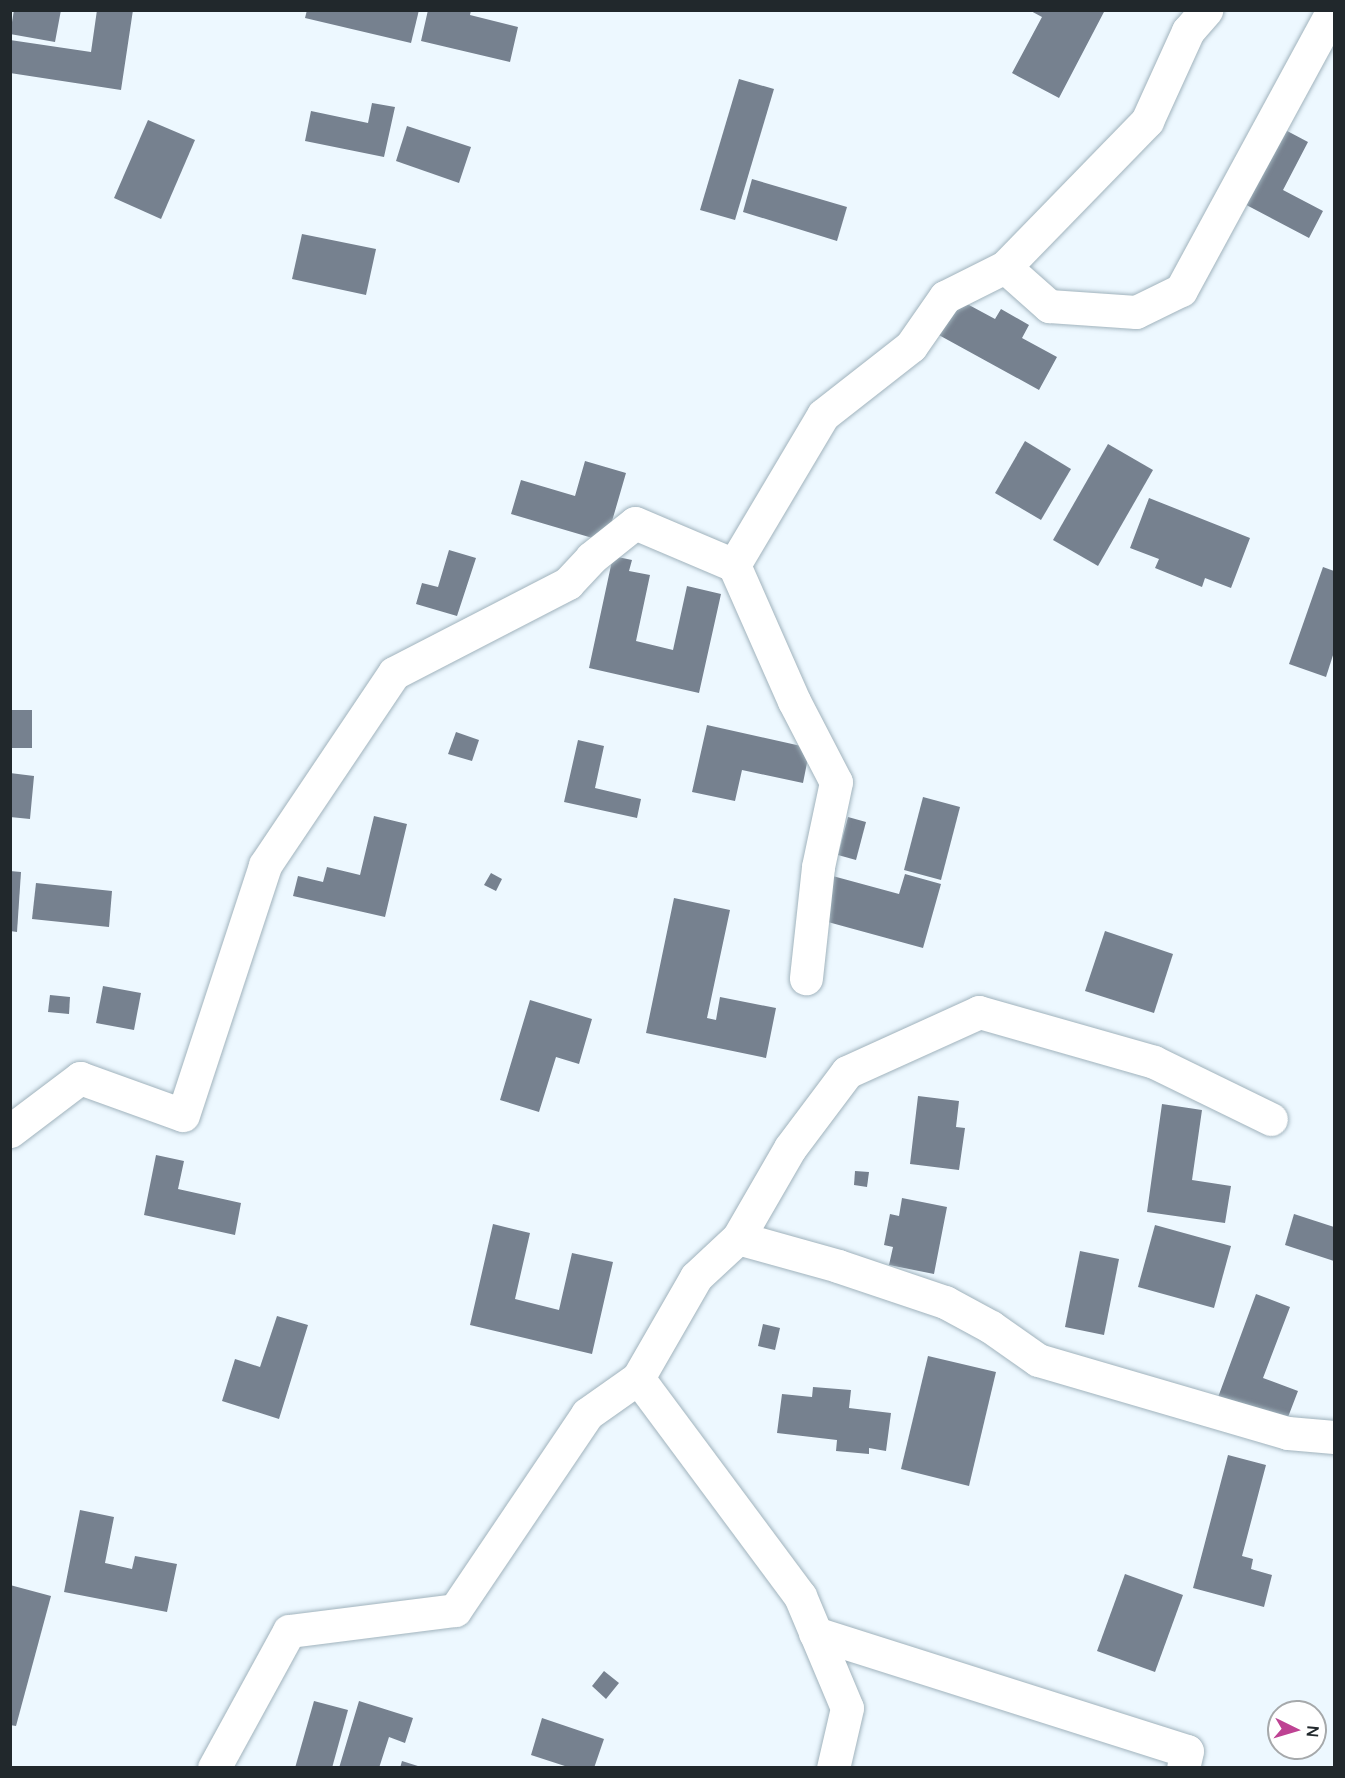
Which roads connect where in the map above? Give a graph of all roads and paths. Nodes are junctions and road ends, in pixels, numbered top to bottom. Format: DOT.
graph roads {
  1 [pos="1206,10"];
  2 [pos="1333,10"];
  3 [pos="1005,267"];
  4 [pos="734,565"];
  5 [pos="806,978"];
  6 [pos="1271,1119"];
  7 [pos="10,1131"];
  8 [pos="738,1238"];
  9 [pos="638,1378"];
  10 [pos="1335,1437"];
  11 [pos="815,1633"];
  12 [pos="214,1767"];
  13 [pos="833,1767"];
  14 [pos="1183,1767"];
  1 -- 3 [label="street"];
  2 -- 3 [label="street"];
  3 -- 4 [label="street"];
  4 -- 5 [label="street"];
  4 -- 7 [label="street"];
  6 -- 8 [label="street"];
  8 -- 9 [label="street"];
  8 -- 10 [label="street"];
  9 -- 11 [label="street"];
  9 -- 12 [label="street"];
  11 -- 13 [label="street"];
  11 -- 14 [label="street"];
}
